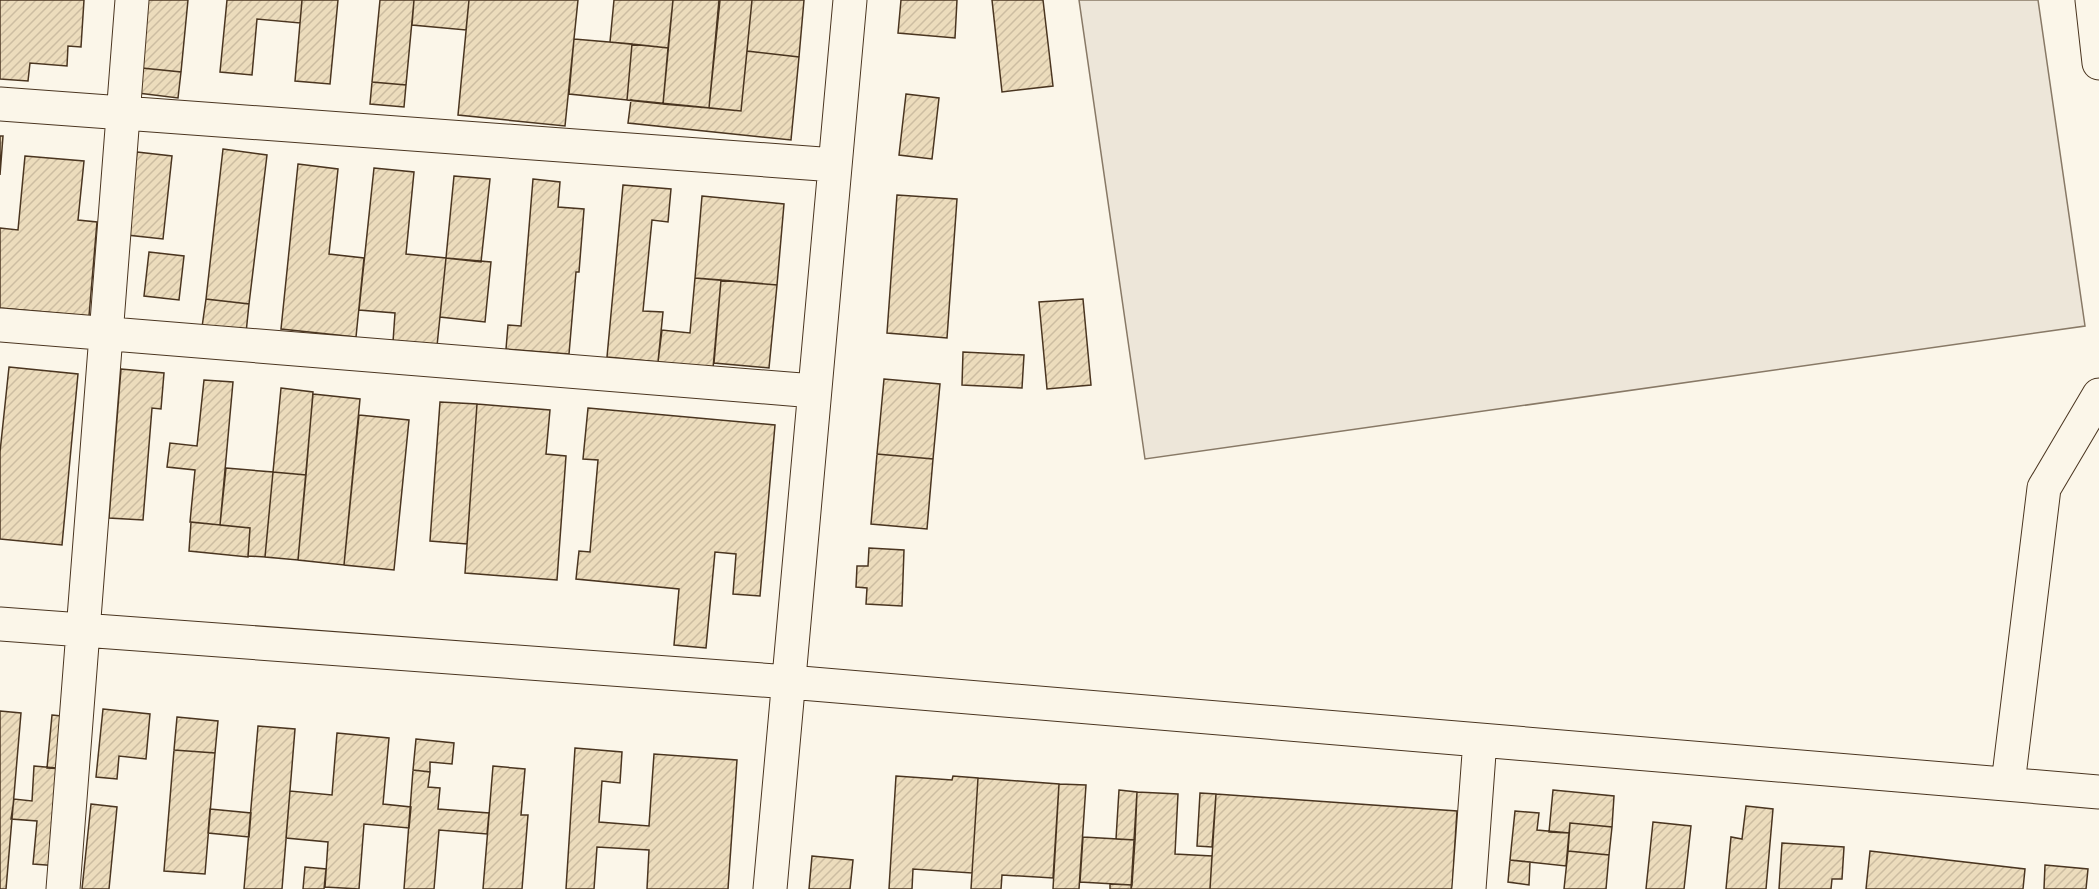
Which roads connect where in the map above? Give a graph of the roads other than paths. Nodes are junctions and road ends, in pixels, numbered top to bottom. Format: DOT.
graph roads {
  1 [pos="132,0"];
  2 [pos="850,0"];
  3 [pos="2092,0"];
  4 [pos="2099,63"];
  5 [pos="0,104"];
  6 [pos="123,114"];
  7 [pos="835,165"];
  8 [pos="0,325"];
  9 [pos="106,333"];
  10 [pos="814,391"];
  11 [pos="2099,396"];
  12 [pos="0,624"];
  13 [pos="83,631"];
  14 [pos="789,682"];
  15 [pos="1480,740"];
  16 [pos="2008,784"];
  17 [pos="2099,792"];
  18 [pos="63,889"];
  19 [pos="770,889"];
  20 [pos="1469,889"];
  1 -- 6 [label="street"];
  2 -- 7 [label="street"];
  3 -- 4 [label="street"];
  5 -- 6 [label="street"];
  6 -- 7 [label="street"];
  6 -- 9 [label="street"];
  7 -- 10 [label="street"];
  8 -- 9 [label="street"];
  9 -- 10 [label="street"];
  9 -- 13 [label="street"];
  10 -- 14 [label="street"];
  11 -- 16 [label="street"];
  12 -- 13 [label="street"];
  13 -- 14 [label="street"];
  13 -- 18 [label="street"];
  14 -- 15 [label="street"];
  14 -- 19 [label="street"];
  15 -- 16 [label="street"];
  15 -- 20 [label="street"];
  16 -- 17 [label="street"];
}
